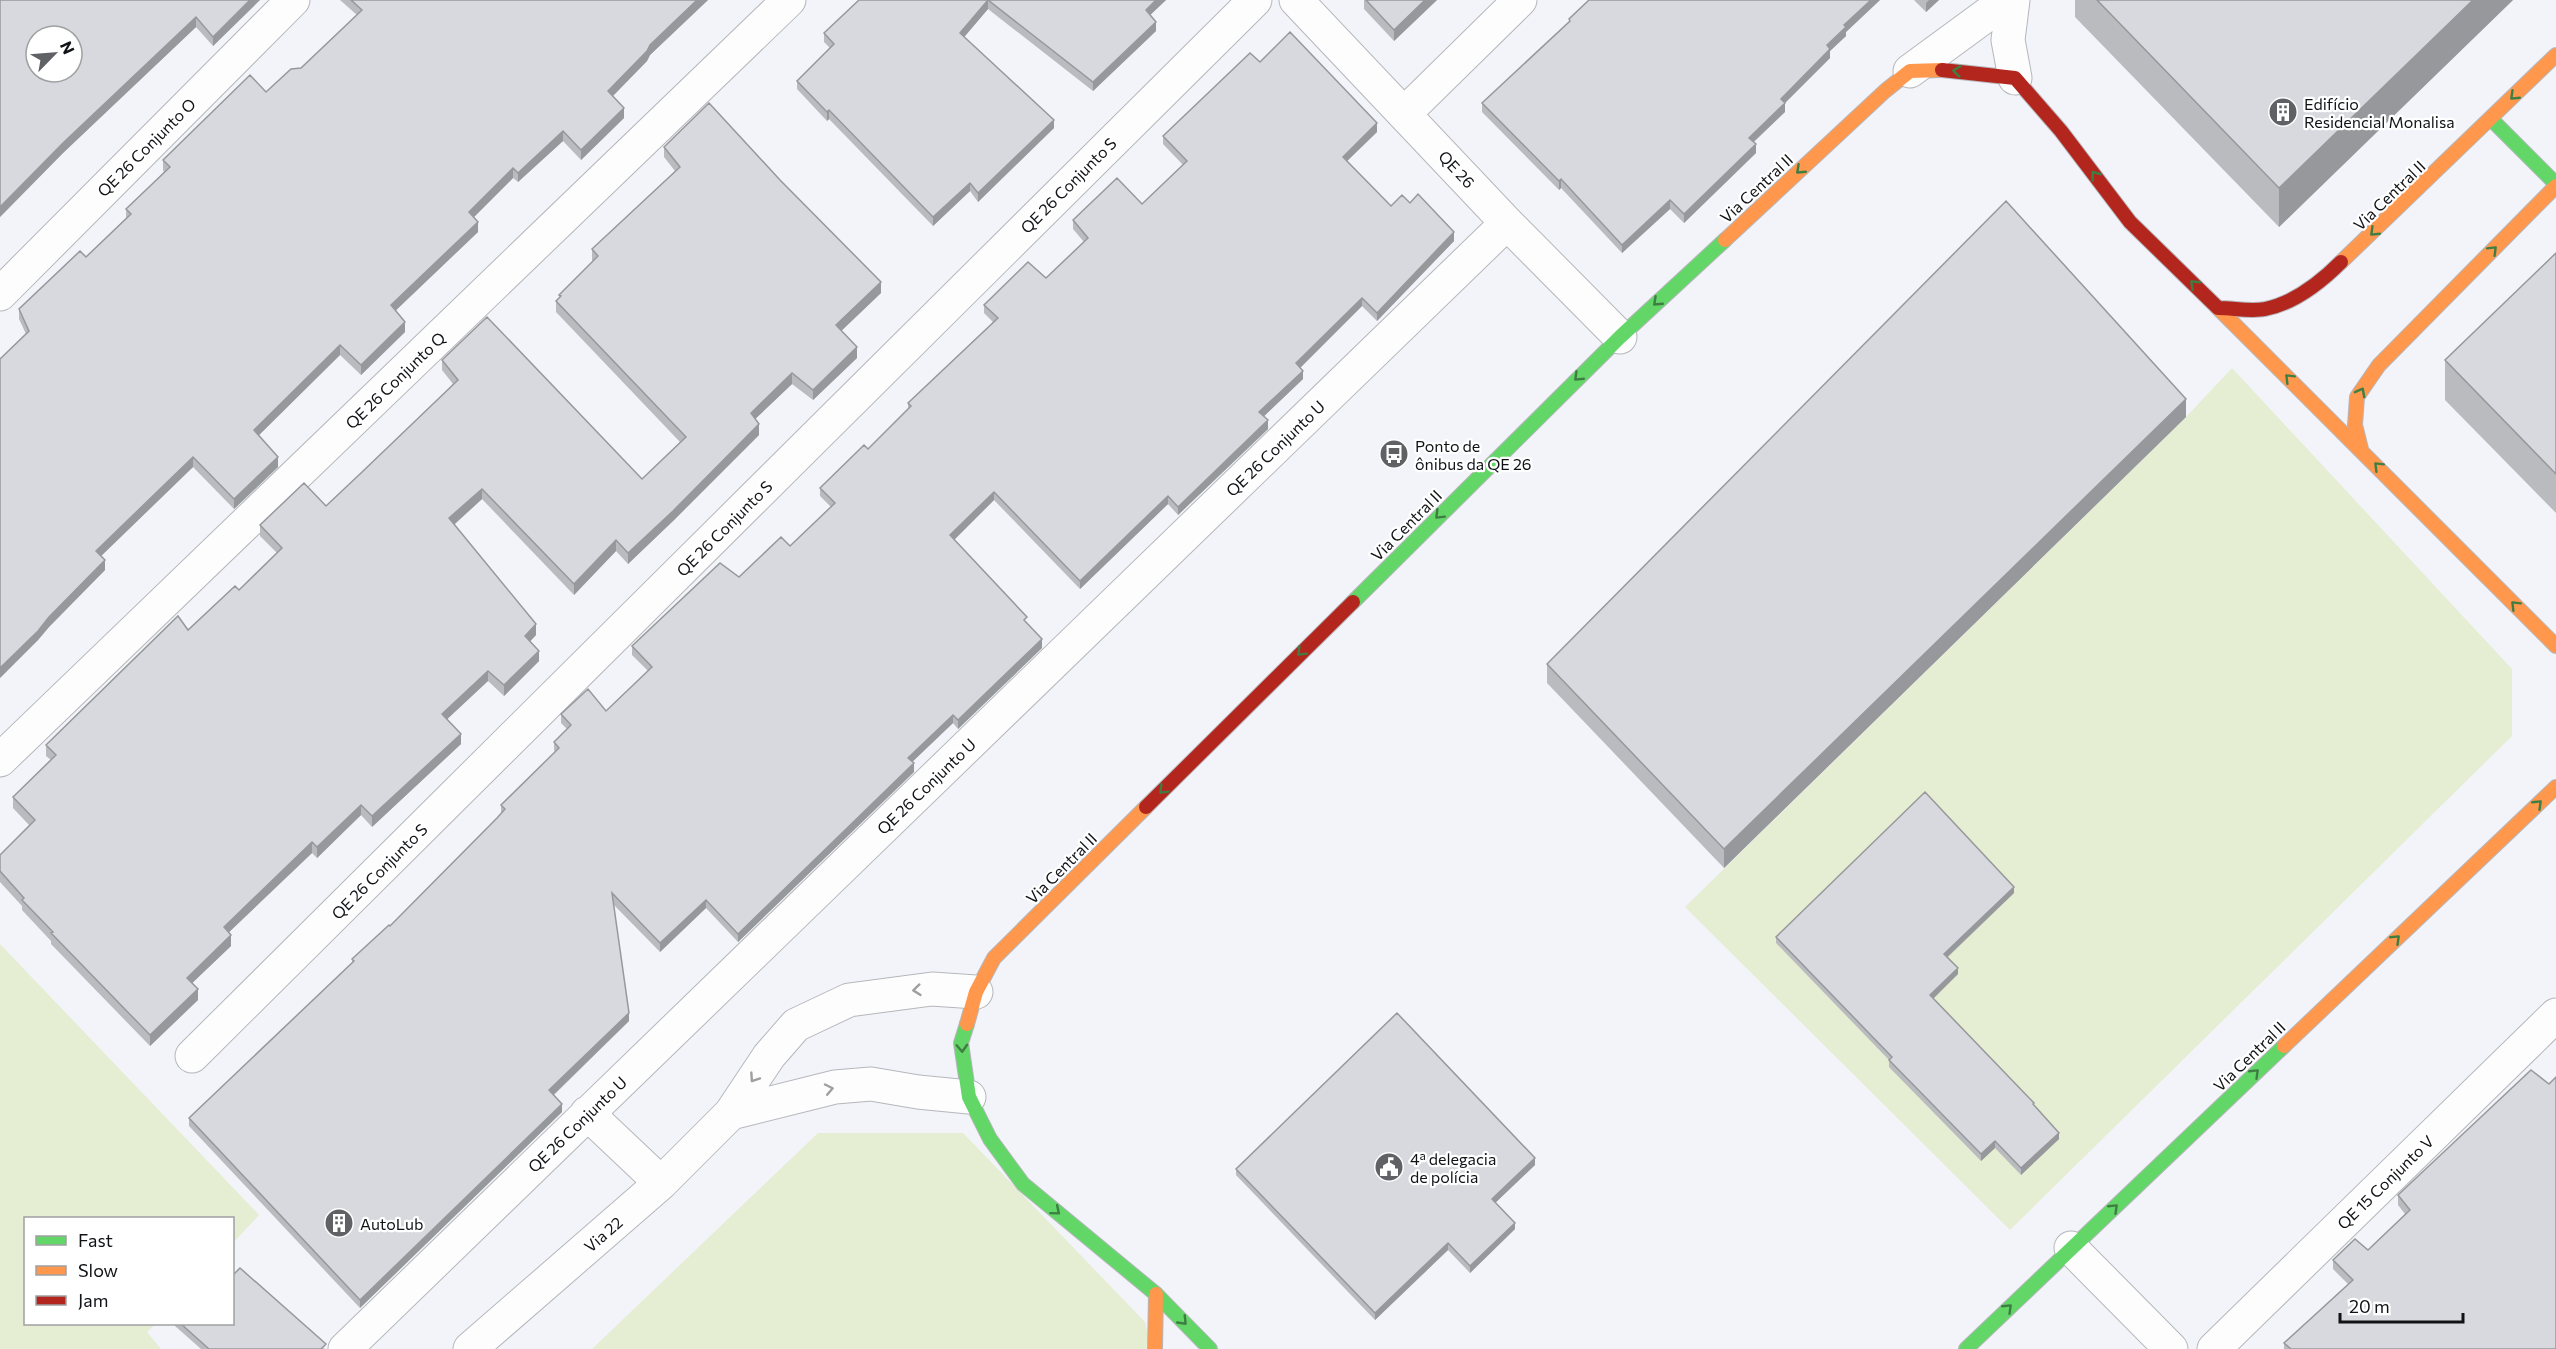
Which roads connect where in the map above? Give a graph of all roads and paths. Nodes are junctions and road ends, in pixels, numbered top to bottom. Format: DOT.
graph roads {
  1 [pos="293,0"];
  2 [pos="789,0"];
  3 [pos="1255,0"];
  4 [pos="1296,0"];
  5 [pos="1520,0"];
  6 [pos="2007,0"];
  7 [pos="2013,0"];
  8 [pos="2556,55"];
  9 [pos="1910,71"];
  10 [pos="2015,78"];
  11 [pos="1405,113"];
  12 [pos="2491,119"];
  13 [pos="2556,185"];
  14 [pos="1507,223"];
  15 [pos="0,294"];
  16 [pos="2218,308"];
  17 [pos="1620,336"];
  18 [pos="2361,449"];
  19 [pos="2556,646"];
  20 [pos="0,760"];
  21 [pos="2556,787"];
  22 [pos="976,992"];
  23 [pos="2556,1015"];
  24 [pos="192,1056"];
  25 [pos="969,1097"];
  26 [pos="587,1113"];
  27 [pos="731,1113"];
  28 [pos="661,1183"];
  29 [pos="2071,1248"];
  30 [pos="1156,1294"];
  31 [pos="345,1349"];
  32 [pos="470,1349"];
  33 [pos="1155,1349"];
  34 [pos="1210,1349"];
  35 [pos="1966,1349"];
  36 [pos="2172,1349"];
  37 [pos="2214,1349"];
  1 -- 15 [label="street, QE 26 Conjunto O"];
  2 -- 20 [label="street, QE 26 Conjunto Q"];
  3 -- 24 [label="street, QE 26 Conjunto S"];
  4 -- 11 [label="street, QE 26"];
  5 -- 11 [label="street"];
  6 -- 9 [label="street"];
  7 -- 10 [label="street"];
  8 -- 12 [label="street, Via Central II, one-way"];
  10 -- 9 [label="street, one-way"];
  9 -- 17 [label="street, Via Central II, one-way"];
  16 -- 10 [label="street, one-way"];
  11 -- 14 [label="street, QE 26"];
  12 -- 13 [label="street"];
  12 -- 16 [label="street, Via Central II, one-way"];
  18 -- 13 [label="street, one-way"];
  14 -- 17 [label="street, QE 26"];
  14 -- 26 [label="street, QE 26 Conjunto U"];
  18 -- 16 [label="street, one-way"];
  17 -- 22 [label="street, Via Central II, one-way"];
  19 -- 18 [label="street, one-way"];
  29 -- 21 [label="street, Via Central II, one-way"];
  22 -- 25 [label="street, Via Central II, one-way"];
  22 -- 27 [label="street, Via 22, one-way"];
  23 -- 37 [label="street, QE 15 Conjunto V"];
  27 -- 25 [label="street, one-way"];
  25 -- 30 [label="street, Via Central II, one-way"];
  26 -- 28 [label="street"];
  26 -- 31 [label="street, QE 26 Conjunto U"];
  27 -- 28 [label="street, Via 22"];
  28 -- 32 [label="street, Via 22"];
  35 -- 29 [label="street, Via Central II, one-way"];
  29 -- 36 [label="street"];
  30 -- 33 [label="street"];
  30 -- 34 [label="street, Via Central II, one-way"];
}
